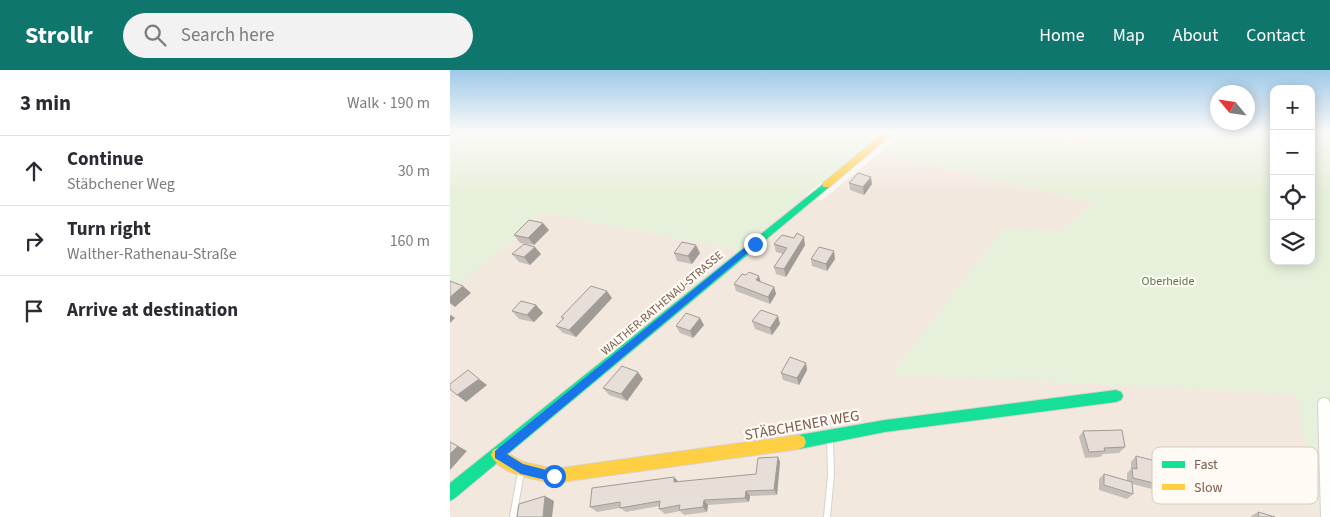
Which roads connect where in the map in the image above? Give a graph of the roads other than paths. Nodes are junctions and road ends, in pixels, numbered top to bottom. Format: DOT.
graph roads {
  1 [pos="865,153"];
  2 [pos="1116,396"];
  3 [pos="1324,403"];
  4 [pos="830,438"];
  5 [pos="498,455"];
  6 [pos="521,469"];
  7 [pos="450,493"];
  8 [pos="513,517"];
  9 [pos="827,517"];
  10 [pos="1328,517"];
  1 -- 5 [label="street, WALTHER-RATHENAU-STRASSE"];
  2 -- 4 [label="street, STÄBCHENER WEG"];
  3 -- 10 [label="street"];
  4 -- 6 [label="street, STÄBCHENER WEG"];
  4 -- 9 [label="lane"];
  5 -- 6 [label="street, STÄBCHENER WEG"];
  5 -- 7 [label="street, WALTHER-RATHENAU-STRASSE"];
  6 -- 8 [label="lane"];
}
